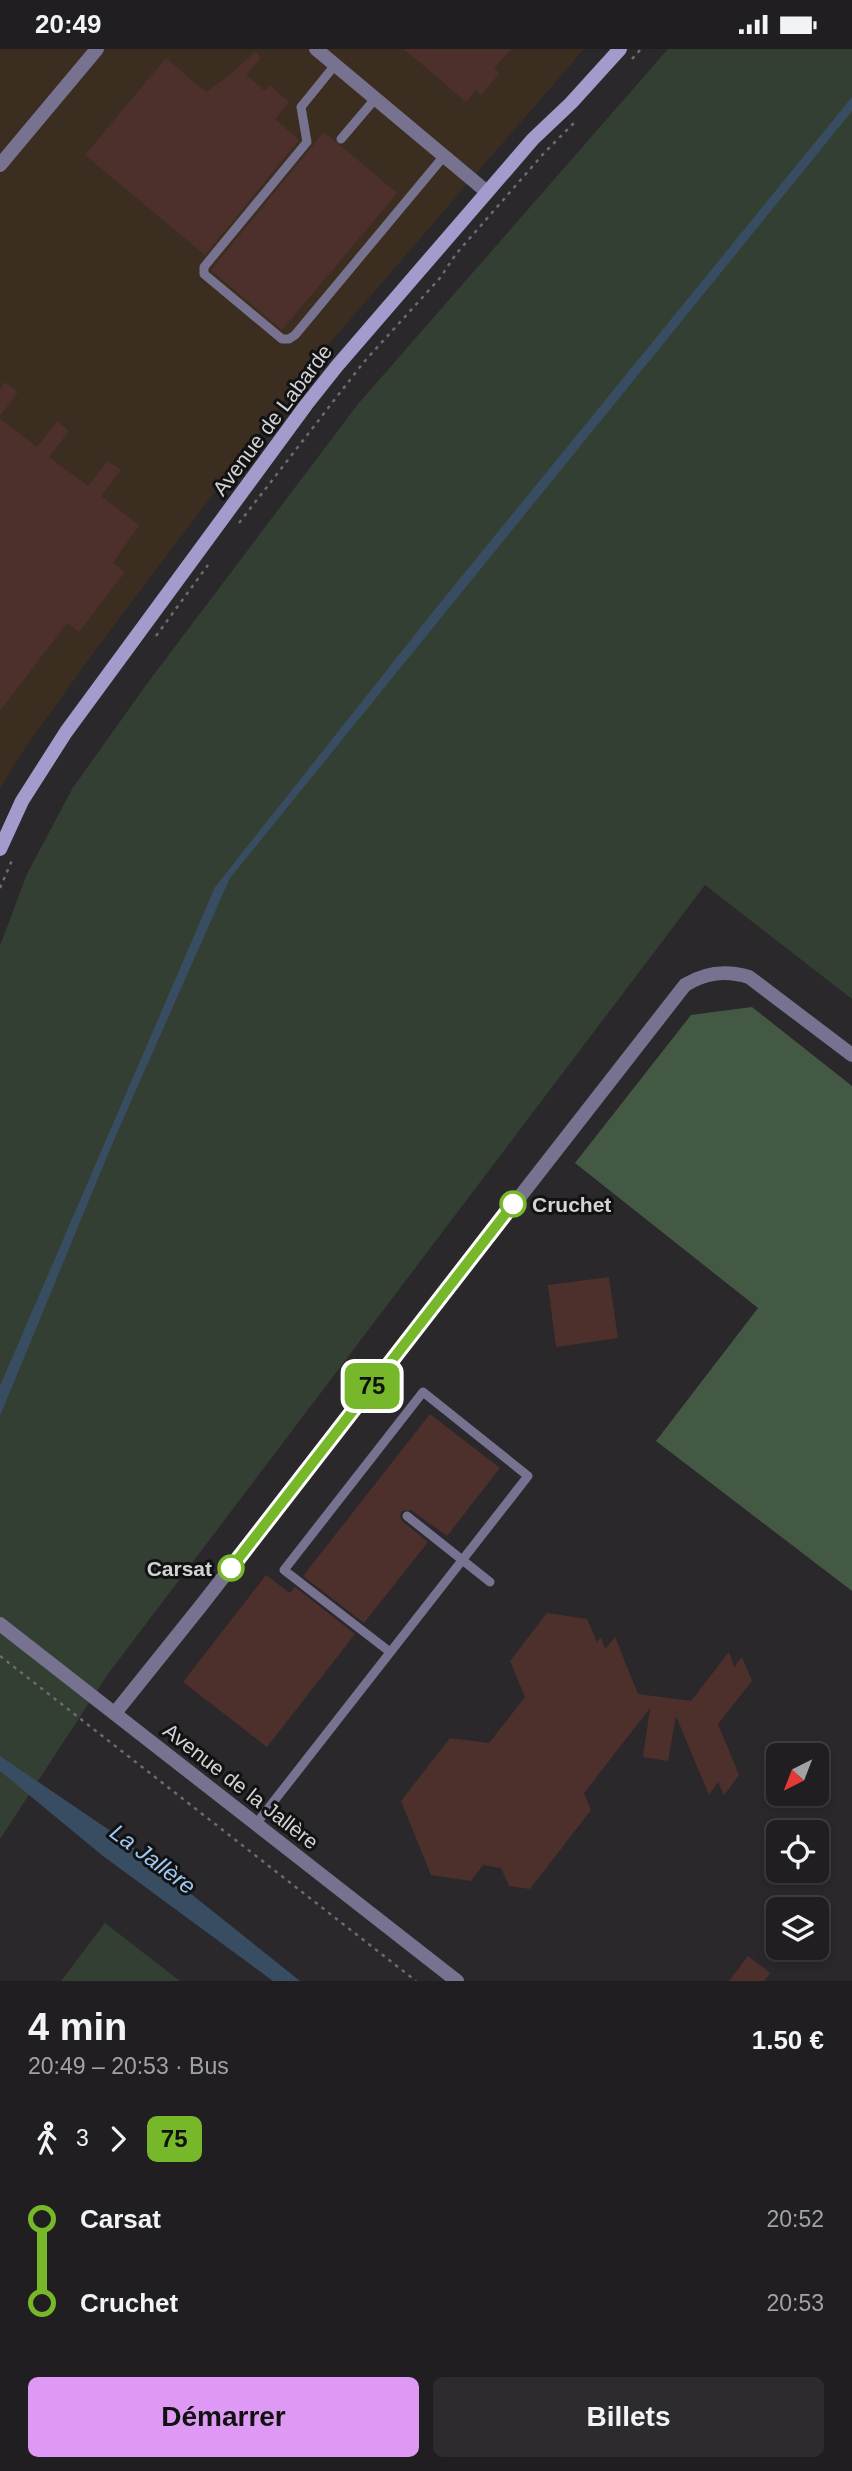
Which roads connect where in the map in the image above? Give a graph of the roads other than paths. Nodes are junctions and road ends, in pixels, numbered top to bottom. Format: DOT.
graph roads {
  1 [pos="97,49"];
  2 [pos="316,49"];
  3 [pos="620,49"];
  4 [pos="335,65"];
  5 [pos="375,99"];
  6 [pos="341,139"];
  7 [pos="444,156"];
  8 [pos="0,165"];
  9 [pos="486,192"];
  10 [pos="0,849"];
  11 [pos="852,1055"];
  12 [pos="407,1516"];
  13 [pos="462,1560"];
  14 [pos="490,1582"];
  15 [pos="0,1624"];
  16 [pos="390,1652"];
  17 [pos="115,1713"];
  18 [pos="256,1824"];
  19 [pos="457,1981"];
  1 -- 8 [label="street"];
  2 -- 4 [label="street"];
  3 -- 9 [label="main road, Avenue de Labarde"];
  4 -- 5 [label="street"];
  4 -- 7 [label="lane"];
  5 -- 6 [label="lane"];
  5 -- 7 [label="street"];
  7 -- 9 [label="street"];
  9 -- 10 [label="main road, Avenue de Labarde"];
  11 -- 17 [label="street"];
  12 -- 13 [label="lane"];
  13 -- 14 [label="lane"];
  13 -- 16 [label="lane"];
  13 -- 16 [label="lane"];
  15 -- 17 [label="street, Avenue de la Jallère"];
  16 -- 18 [label="lane"];
  17 -- 18 [label="street, Avenue de la Jallère"];
  18 -- 19 [label="street, Avenue de la Jallère"];
}
